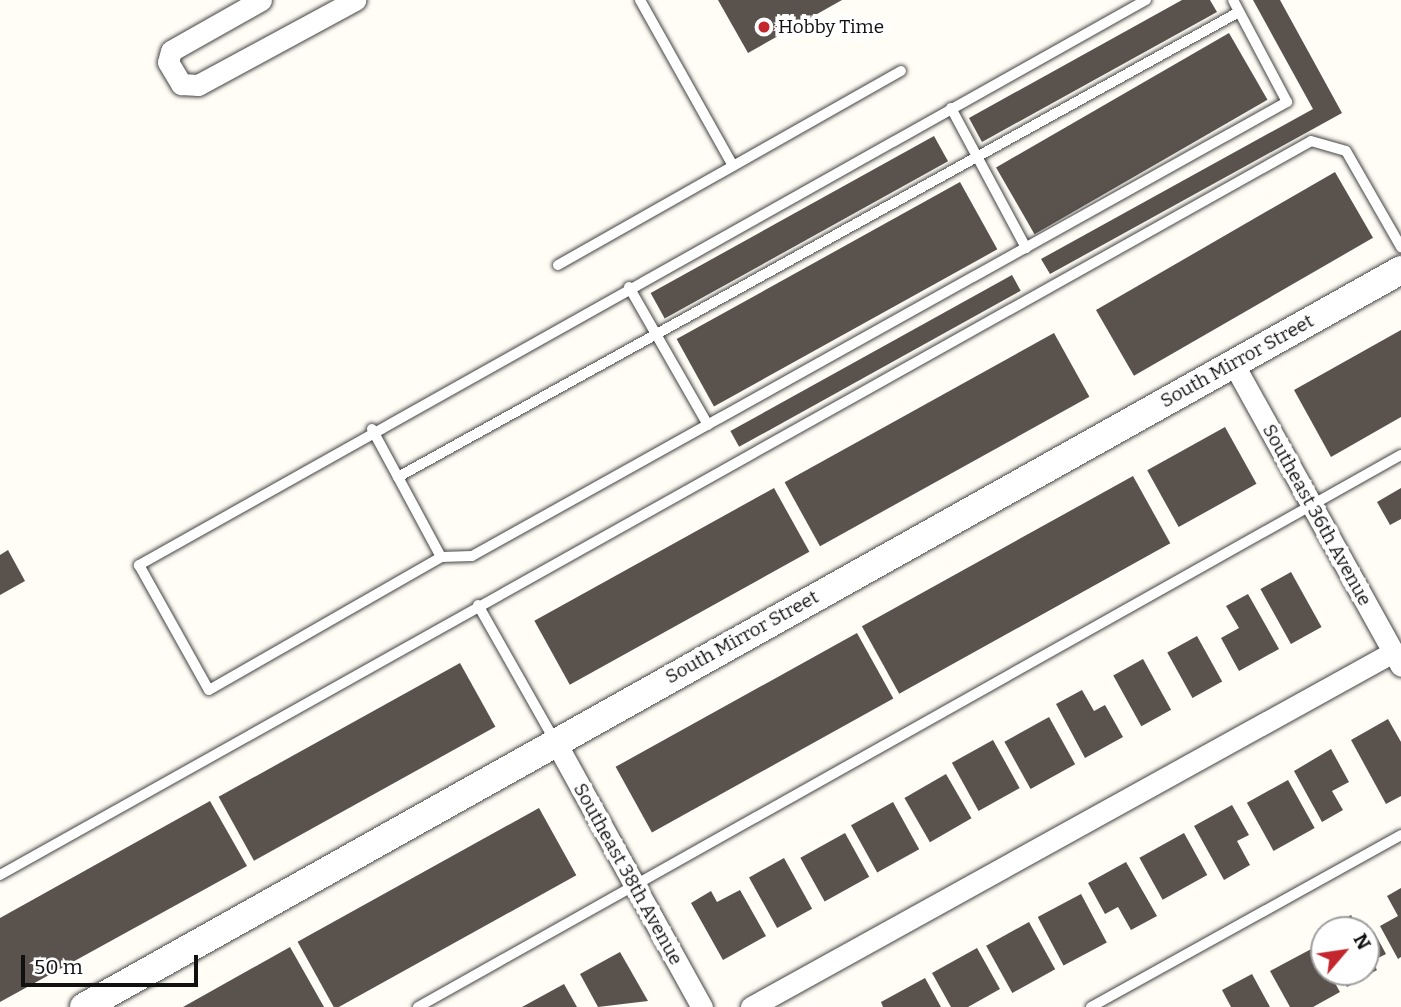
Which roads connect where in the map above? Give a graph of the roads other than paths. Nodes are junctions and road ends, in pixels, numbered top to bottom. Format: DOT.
graph roads {
  1 [pos="261,0"];
  2 [pos="355,0"];
  3 [pos="640,0"];
  4 [pos="1146,0"];
  5 [pos="1233,0"];
  6 [pos="1239,12"];
  7 [pos="901,71"];
  8 [pos="951,108"];
  9 [pos="977,156"];
  10 [pos="733,166"];
  11 [pos="1026,247"];
  12 [pos="1401,247"];
  13 [pos="558,265"];
  14 [pos="1401,270"];
  15 [pos="629,287"];
  16 [pos="657,334"];
  17 [pos="1233,363"];
  18 [pos="708,425"];
  19 [pos="372,429"];
  20 [pos="1401,455"];
  21 [pos="398,477"];
  22 [pos="1312,506"];
  23 [pos="441,557"];
  24 [pos="478,605"];
  25 [pos="1397,659"];
  26 [pos="555,741"];
  27 [pos="1401,835"];
  28 [pos="0,875"];
  29 [pos="635,887"];
  30 [pos="84,1007"];
  31 [pos="418,1007"];
  32 [pos="702,1007"];
  33 [pos="751,1007"];
  34 [pos="1091,1007"];
  1 -- 2 [label="street"];
  3 -- 10 [label="lane"];
  4 -- 8 [label="lane"];
  5 -- 6 [label="lane"];
  6 -- 9 [label="lane"];
  6 -- 11 [label="lane"];
  7 -- 10 [label="lane"];
  8 -- 9 [label="lane"];
  8 -- 15 [label="lane"];
  9 -- 11 [label="lane"];
  9 -- 16 [label="lane"];
  10 -- 13 [label="lane"];
  11 -- 18 [label="lane"];
  12 -- 24 [label="lane"];
  14 -- 17 [label="street, South Mirror Street"];
  15 -- 16 [label="lane"];
  15 -- 19 [label="lane"];
  16 -- 18 [label="lane"];
  16 -- 21 [label="lane"];
  17 -- 22 [label="street, Southeast 36th Avenue"];
  17 -- 26 [label="street, South Mirror Street"];
  18 -- 23 [label="lane"];
  19 -- 21 [label="lane"];
  19 -- 23 [label="lane"];
  20 -- 22 [label="lane"];
  21 -- 23 [label="lane"];
  22 -- 25 [label="street, Southeast 36th Avenue"];
  22 -- 29 [label="lane"];
  24 -- 26 [label="lane"];
  24 -- 28 [label="lane"];
  25 -- 33 [label="street"];
  26 -- 29 [label="street, Southeast 38th Avenue"];
  26 -- 30 [label="street, South Mirror Street"];
  27 -- 34 [label="lane"];
  29 -- 31 [label="lane"];
  29 -- 32 [label="street, Southeast 38th Avenue"];
}
